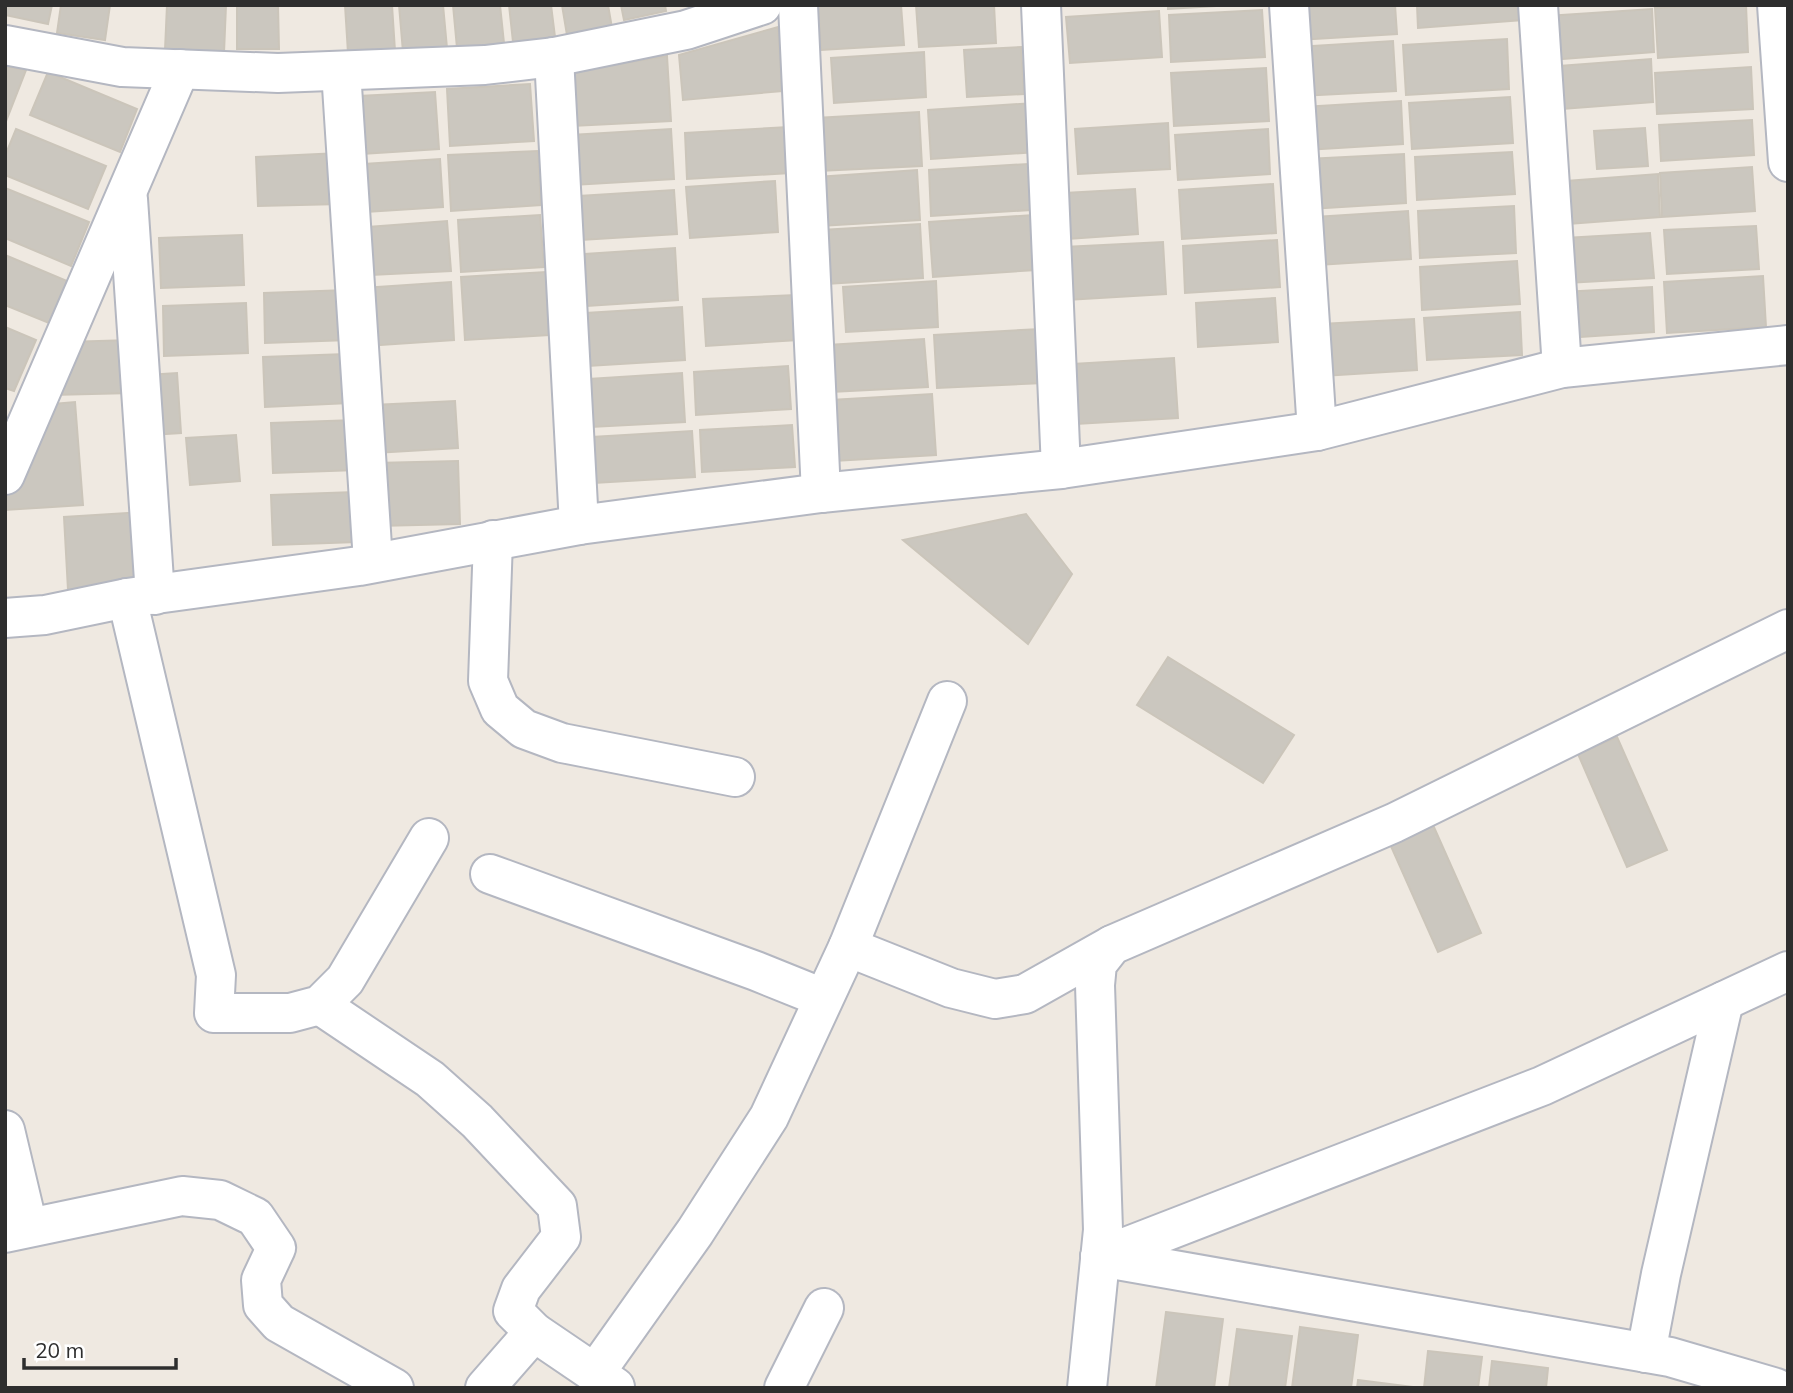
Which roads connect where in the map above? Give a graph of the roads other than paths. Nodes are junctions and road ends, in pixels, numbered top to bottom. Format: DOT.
graph roads {
  1 [pos="762,5"];
  2 [pos="798,5"];
  3 [pos="1041,5"];
  4 [pos="1289,5"];
  5 [pos="1538,5"];
  6 [pos="1777,5"];
  7 [pos="5,45"];
  8 [pos="554,57"];
  9 [pos="180,69"];
  10 [pos="341,72"];
  11 [pos="1788,162"];
  12 [pos="128,190"];
  13 [pos="1788,345"];
  14 [pos="1562,368"];
  15 [pos="1317,431"];
  16 [pos="1061,469"];
  17 [pos="5,475"];
  18 [pos="821,493"];
  19 [pos="579,525"];
  20 [pos="493,540"];
  21 [pos="373,562"];
  22 [pos="141,596"];
  23 [pos="5,618"];
  24 [pos="1788,629"];
  25 [pos="947,701"];
  26 [pos="735,777"];
  27 [pos="429,838"];
  28 [pos="490,874"];
  29 [pos="1112,945"];
  30 [pos="848,947"];
  31 [pos="1788,971"];
  32 [pos="823,998"];
  33 [pos="1724,1001"];
  34 [pos="320,1004"];
  35 [pos="5,1130"];
  36 [pos="17,1230"];
  37 [pos="1100,1257"];
  38 [pos="824,1308"];
  39 [pos="534,1332"];
  40 [pos="1646,1353"];
  41 [pos="606,1380"];
  42 [pos="394,1388"];
  43 [pos="485,1388"];
  44 [pos="784,1388"];
  45 [pos="1087,1388"];
  46 [pos="1776,1388"];
  1 -- 8 [label="street"];
  2 -- 18 [label="street"];
  3 -- 16 [label="street"];
  4 -- 15 [label="street"];
  5 -- 14 [label="street"];
  6 -- 11 [label="street"];
  7 -- 9 [label="street"];
  8 -- 10 [label="street"];
  8 -- 19 [label="street"];
  9 -- 10 [label="street"];
  9 -- 12 [label="street"];
  10 -- 21 [label="street"];
  12 -- 17 [label="street"];
  12 -- 22 [label="street"];
  13 -- 14 [label="street"];
  14 -- 15 [label="street"];
  15 -- 16 [label="street"];
  16 -- 18 [label="street"];
  18 -- 19 [label="street"];
  19 -- 20 [label="street"];
  20 -- 21 [label="street"];
  20 -- 26 [label="street"];
  21 -- 22 [label="street"];
  22 -- 23 [label="street"];
  22 -- 34 [label="street"];
  24 -- 29 [label="street"];
  25 -- 30 [label="street"];
  27 -- 34 [label="street"];
  28 -- 32 [label="street"];
  29 -- 30 [label="street"];
  29 -- 37 [label="street"];
  30 -- 32 [label="street"];
  31 -- 33 [label="street"];
  32 -- 41 [label="street"];
  33 -- 37 [label="street"];
  33 -- 40 [label="street"];
  34 -- 39 [label="street"];
  35 -- 36 [label="street"];
  36 -- 42 [label="street"];
  37 -- 40 [label="street"];
  37 -- 45 [label="street"];
  38 -- 44 [label="street"];
  39 -- 41 [label="street"];
  39 -- 43 [label="street"];
  40 -- 46 [label="street"];
}
